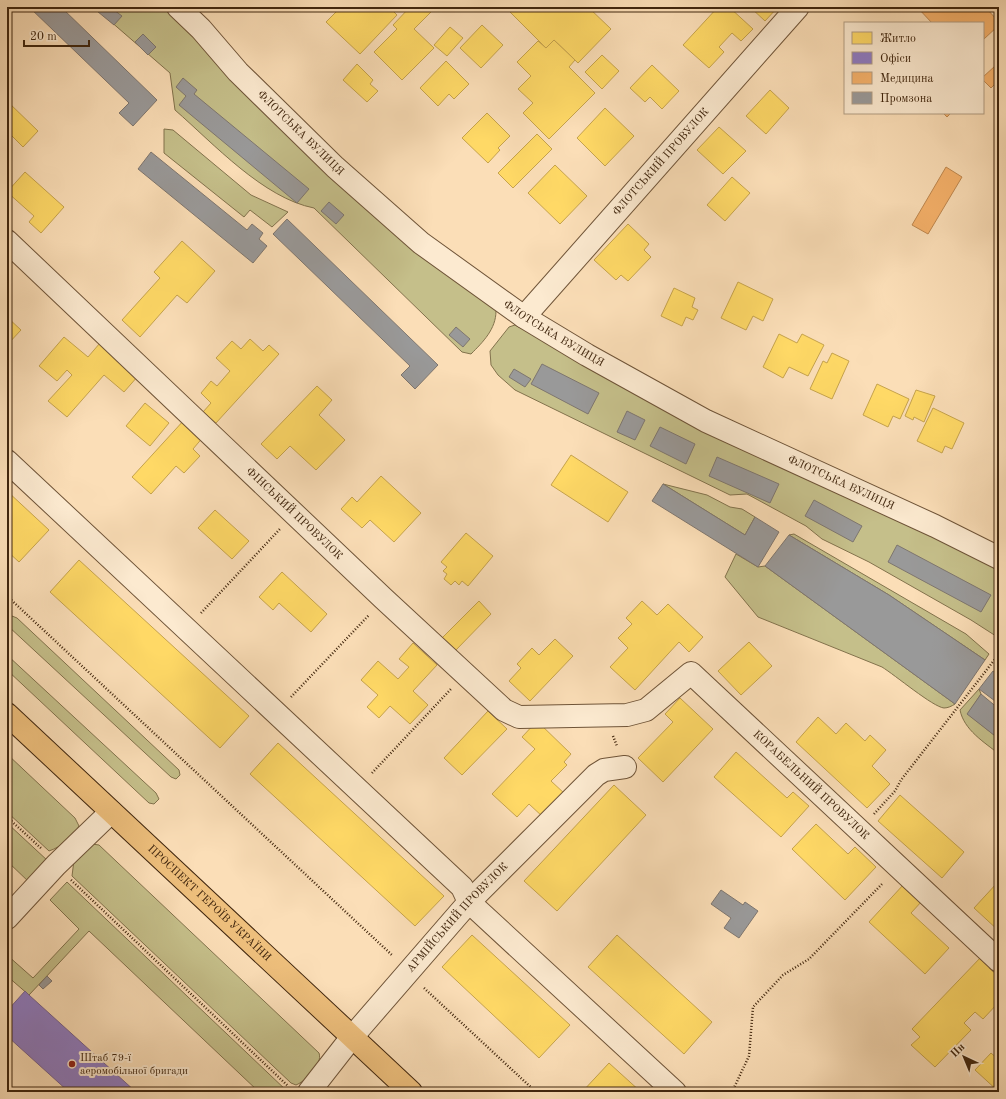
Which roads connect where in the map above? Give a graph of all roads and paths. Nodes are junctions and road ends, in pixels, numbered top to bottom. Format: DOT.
graph roads {
  1 [pos="178,7"];
  2 [pos="798,7"];
  3 [pos="7,241"];
  4 [pos="524,317"];
  5 [pos="7,461"];
  6 [pos="295,514"];
  7 [pos="999,558"];
  8 [pos="7,596"];
  9 [pos="384,599"];
  10 [pos="186,629"];
  11 [pos="999,654"];
  12 [pos="465,674"];
  13 [pos="276,713"];
  14 [pos="7,714"];
  15 [pos="611,715"];
  16 [pos="625,767"];
  17 [pos="357,789"];
  18 [pos="111,812"];
  19 [pos="7,817"];
  20 [pos="858,831"];
  21 [pos="56,865"];
  22 [pos="898,868"];
  23 [pos="469,902"];
  24 [pos="7,918"];
  25 [pos="999,961"];
  26 [pos="409,970"];
  27 [pos="352,1037"];
  28 [pos="301,1090"];
  29 [pos="411,1092"];
  30 [pos="536,1092"];
  31 [pos="675,1092"];
  32 [pos="732,1092"];
  1 -- 4 [label="street, ФЛОТСЬКА ВУЛИЦЯ"];
  2 -- 4 [label="street, ФЛОТСЬКИЙ ПРОВУЛОК"];
  3 -- 6 [label="street, ФІНСЬКИЙ ПРОВУЛОК"];
  4 -- 7 [label="street, ФЛОТСЬКА ВУЛИЦЯ"];
  5 -- 10 [label="street"];
  6 -- 9 [label="street, ФІНСЬКИЙ ПРОВУЛОК"];
  6 -- 10 [label="path"];
  8 -- 26 [label="path"];
  9 -- 12 [label="street, ФІНСЬКИЙ ПРОВУЛОК"];
  9 -- 13 [label="path"];
  10 -- 13 [label="street"];
  11 -- 20 [label="path"];
  12 -- 15 [label="street, ФІНСЬКИЙ ПРОВУЛОК"];
  12 -- 17 [label="path"];
  13 -- 17 [label="street"];
  14 -- 18 [label="highway, ПРОСПЕКТ ГЕРОЇВ УКРАЇНИ"];
  15 -- 16 [label="path"];
  15 -- 20 [label="street, КОРАБЕЛЬНИЙ ПРОВУЛОК"];
  16 -- 23 [label="street, АРМІЙСЬКИЙ ПРОВУЛОК"];
  17 -- 23 [label="street"];
  18 -- 21 [label="street"];
  18 -- 27 [label="highway, ПРОСПЕКТ ГЕРОЇВ УКРАЇНИ"];
  19 -- 21 [label="path"];
  20 -- 22 [label="street, КОРАБЕЛЬНИЙ ПРОВУЛОК"];
  21 -- 24 [label="street"];
  21 -- 28 [label="path"];
  22 -- 25 [label="street, КОРАБЕЛЬНИЙ ПРОВУЛОК"];
  22 -- 32 [label="path"];
  23 -- 26 [label="street, АРМІЙСЬКИЙ ПРОВУЛОК"];
  23 -- 31 [label="street"];
  26 -- 27 [label="street, АРМІЙСЬКИЙ ПРОВУЛОК"];
  26 -- 30 [label="path"];
  27 -- 28 [label="street, АРМІЙСЬКИЙ ПРОВУЛОК"];
  27 -- 29 [label="highway, ПРОСПЕКТ ГЕРОЇВ УКРАЇНИ"];
}
